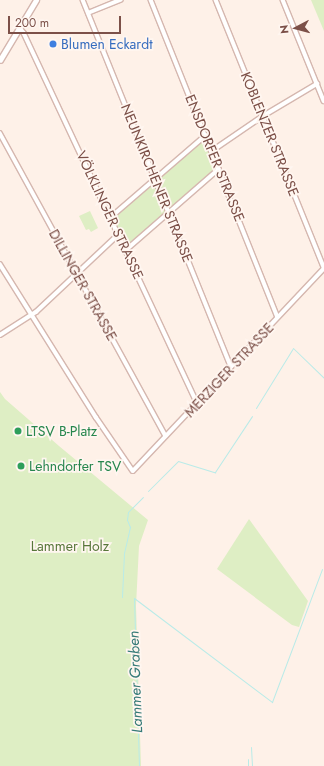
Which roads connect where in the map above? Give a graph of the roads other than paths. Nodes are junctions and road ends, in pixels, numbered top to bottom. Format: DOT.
graph roads {
  1 [pos="36,0"];
  2 [pos="83,0"];
  3 [pos="120,0"];
  4 [pos="151,0"];
  5 [pos="216,0"];
  6 [pos="283,0"];
  7 [pos="88,13"];
  8 [pos="20,28"];
  9 [pos="0,60"];
  10 [pos="317,84"];
  11 [pos="324,101"];
  12 [pos="263,116"];
  13 [pos="0,133"];
  14 [pos="206,135"];
  15 [pos="212,151"];
  16 [pos="219,169"];
  17 [pos="155,178"];
  18 [pos="170,212"];
  19 [pos="111,217"];
  20 [pos="119,234"];
  21 [pos="126,250"];
  22 [pos="0,264"];
  23 [pos="324,268"];
  24 [pos="77,274"];
  25 [pos="32,314"];
  26 [pos="278,316"];
  27 [pos="0,335"];
  28 [pos="231,366"];
  29 [pos="198,404"];
  30 [pos="166,436"];
  1 -- 8 [label="street"];
  2 -- 7 [label="street, NEUNKIRCHENER STRASSE"];
  3 -- 7 [label="street"];
  4 -- 14 [label="street, ENSDORFER STRASSE"];
  5 -- 12 [label="street, KOBLENZER STRASSE"];
  6 -- 10 [label="street"];
  7 -- 17 [label="street, NEUNKIRCHENER STRASSE"];
  8 -- 9 [label="street"];
  8 -- 19 [label="street, VÖLKLINGER STRASSE"];
  10 -- 11 [label="street"];
  10 -- 12 [label="street"];
  12 -- 15 [label="street"];
  12 -- 23 [label="street, KOBLENZER STRASSE"];
  13 -- 24 [label="street, DILLINGER STRASSE"];
  14 -- 15 [label="street, ENSDORFER STRASSE"];
  14 -- 17 [label="street"];
  15 -- 16 [label="street, ENSDORFER STRASSE"];
  16 -- 18 [label="street"];
  16 -- 26 [label="street, ENSDORFER STRASSE"];
  17 -- 18 [label="street, NEUNKIRCHENER STRASSE"];
  17 -- 19 [label="street"];
  18 -- 21 [label="street"];
  18 -- 28 [label="street, NEUNKIRCHENER STRASSE"];
  19 -- 20 [label="street, VÖLKLINGER STRASSE"];
  20 -- 21 [label="street, VÖLKLINGER STRASSE"];
  20 -- 24 [label="street"];
  21 -- 29 [label="street, VÖLKLINGER STRASSE"];
  22 -- 25 [label="street"];
  23 -- 26 [label="street, MERZIGER STRASSE"];
  24 -- 25 [label="street"];
  24 -- 30 [label="street, DILLINGER STRASSE"];
  25 -- 27 [label="street"];
  25 -- 30 [label="street, MERZIGER STRASSE"];
  26 -- 28 [label="street, MERZIGER STRASSE"];
  28 -- 29 [label="street, MERZIGER STRASSE"];
  29 -- 30 [label="street, MERZIGER STRASSE"];
}
